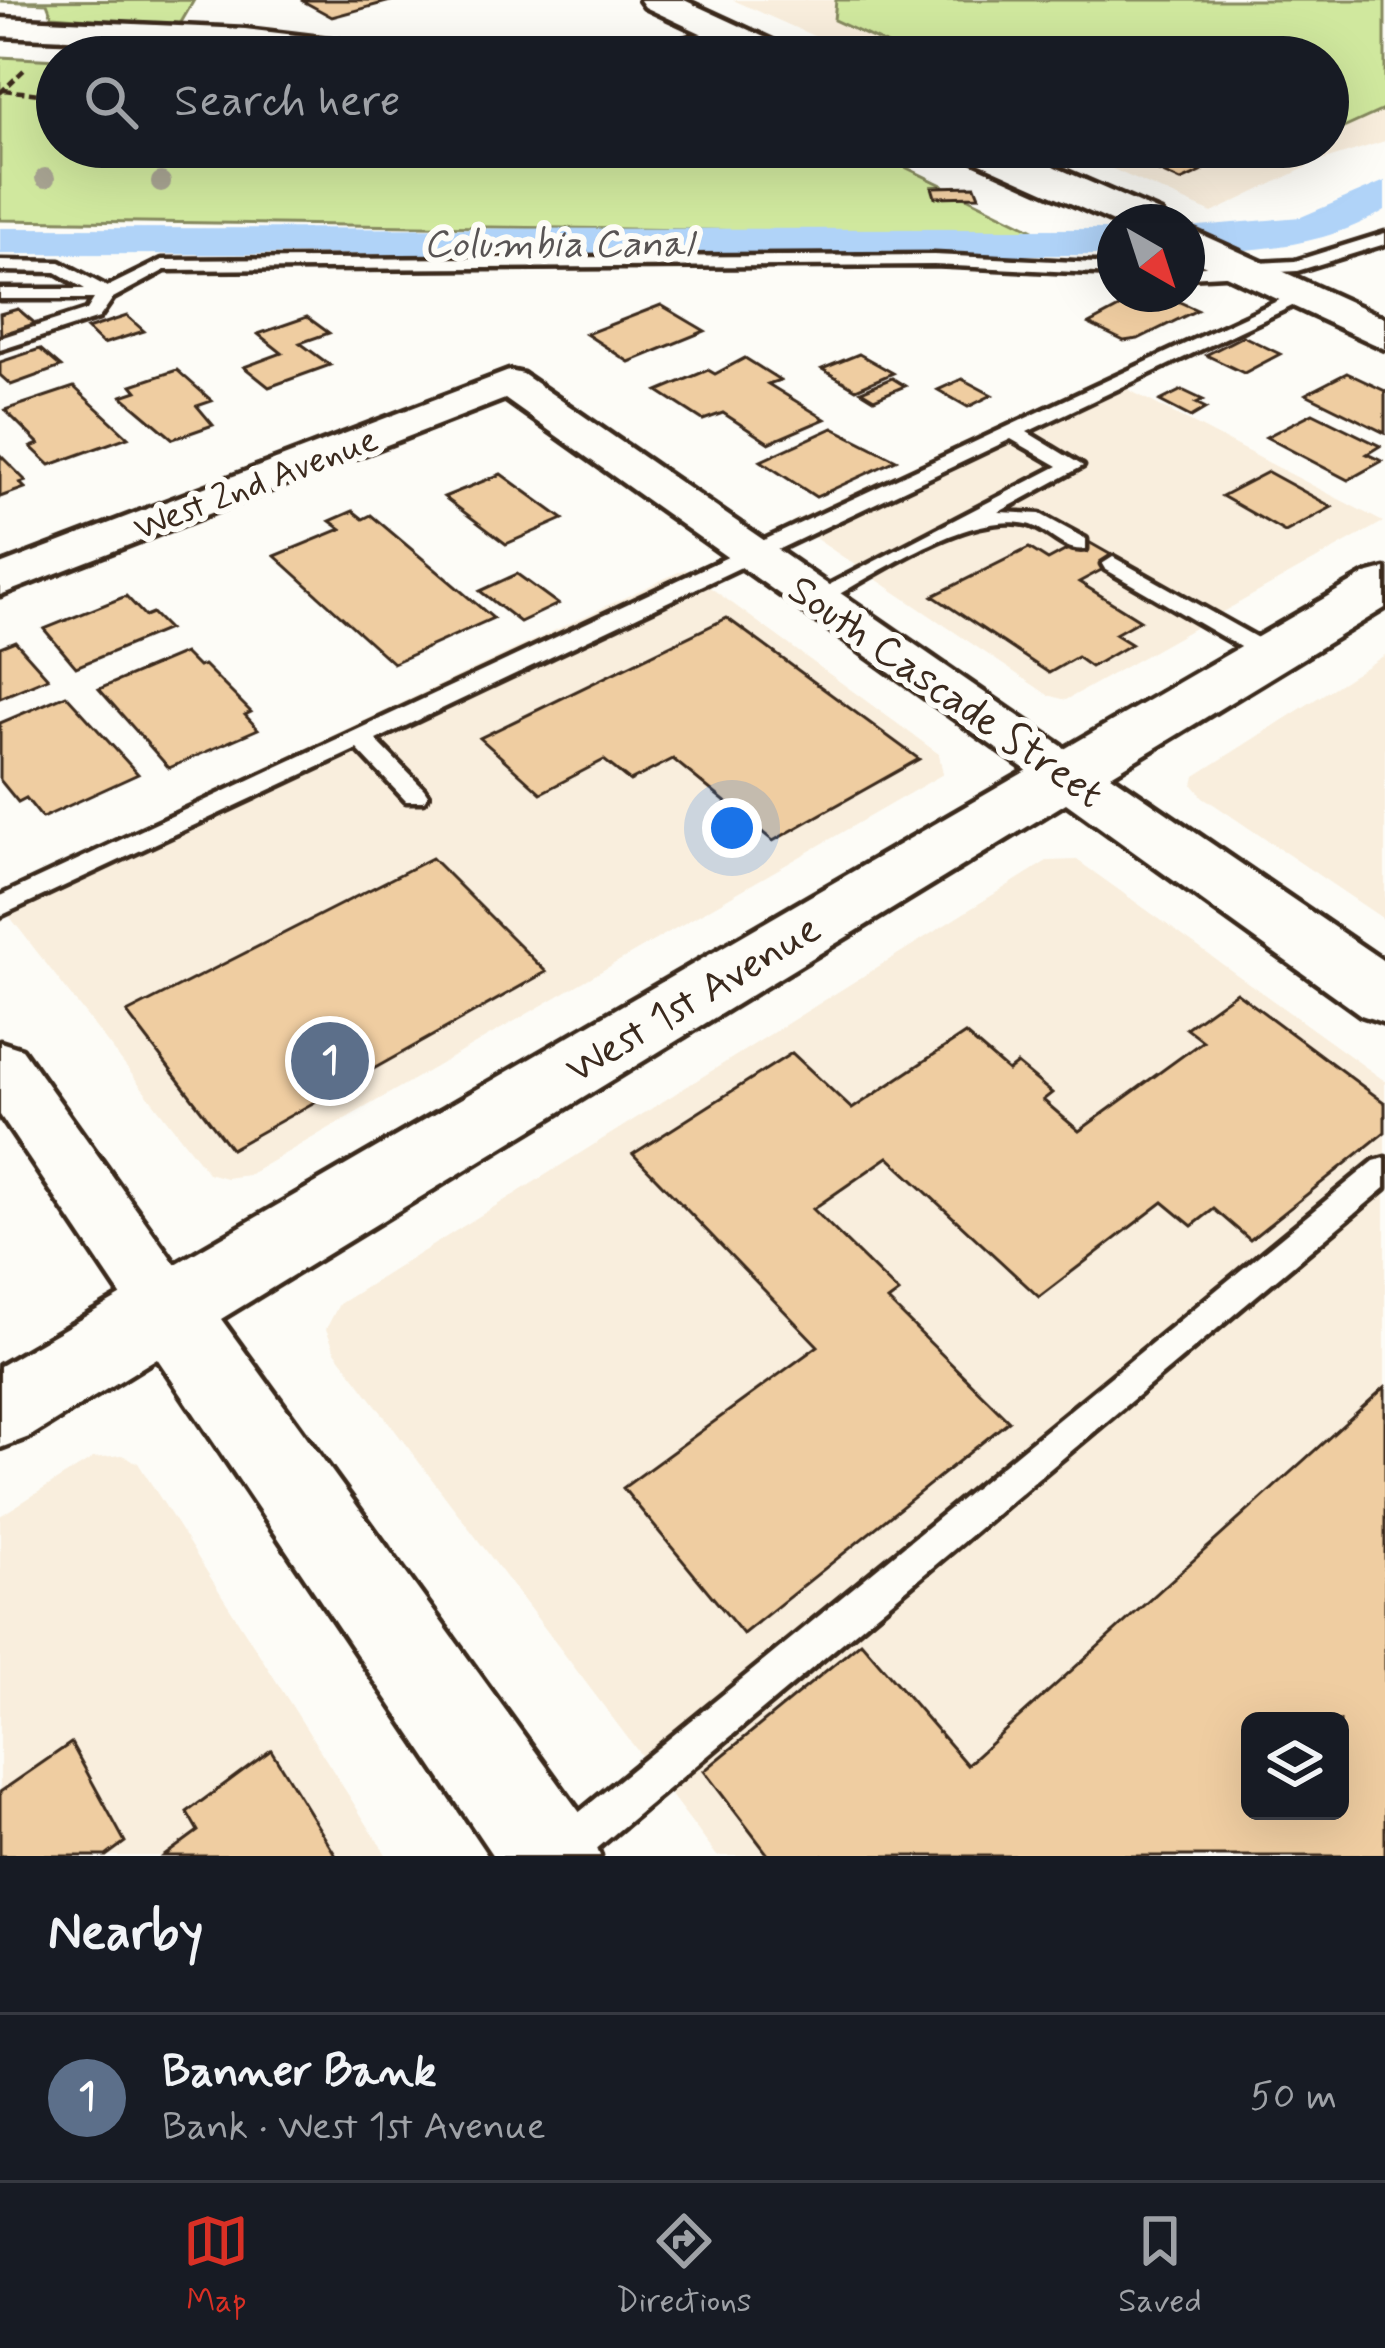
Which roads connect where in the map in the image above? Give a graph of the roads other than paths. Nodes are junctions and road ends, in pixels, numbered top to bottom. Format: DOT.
graph roads {
  1 [pos="657,0"];
  2 [pos="0,27"];
  3 [pos="731,34"];
  4 [pos="200,36"];
  5 [pos="724,36"];
  6 [pos="735,36"];
  7 [pos="1024,168"];
  8 [pos="1105,204"];
  9 [pos="1385,238"];
  10 [pos="1211,260"];
  11 [pos="0,266"];
  12 [pos="1097,268"];
  13 [pos="0,294"];
  14 [pos="107,294"];
  15 [pos="1301,295"];
  16 [pos="1385,334"];
  17 [pos="0,344"];
  18 [pos="509,383"];
  19 [pos="1013,432"];
  20 [pos="968,519"];
  21 [pos="1078,544"];
  22 [pos="753,555"];
  23 [pos="1113,564"];
  24 [pos="0,581"];
  25 [pos="1385,585"];
  26 [pos="814,598"];
  27 [pos="1269,654"];
  28 [pos="360,738"];
  29 [pos="1067,775"];
  30 [pos="415,795"];
  31 [pos="0,907"];
  32 [pos="1385,997"];
  33 [pos="0,1066"];
  34 [pos="1385,1170"];
  35 [pos="169,1310"];
  36 [pos="0,1410"];
  37 [pos="554,1856"];
  1 -- 3 [label="street"];
  2 -- 4 [label="street"];
  3 -- 5 [label="street"];
  3 -- 6 [label="street"];
  7 -- 8 [label="street"];
  9 -- 10 [label="lane"];
  10 -- 15 [label="street"];
  11 -- 14 [label="lane"];
  12 -- 14 [label="lane"];
  13 -- 14 [label="lane"];
  14 -- 17 [label="lane"];
  15 -- 16 [label="street"];
  15 -- 19 [label="lane"];
  18 -- 22 [label="street, South Cascade Street"];
  18 -- 24 [label="street, West 2nd Avenue"];
  19 -- 20 [label="lane"];
  19 -- 22 [label="lane"];
  20 -- 21 [label="lane"];
  20 -- 26 [label="lane"];
  22 -- 26 [label="street, South Cascade Street"];
  22 -- 28 [label="lane"];
  23 -- 27 [label="lane"];
  25 -- 27 [label="street, West 1st Avenue"];
  26 -- 29 [label="street, South Cascade Street"];
  27 -- 29 [label="street, West 1st Avenue"];
  28 -- 30 [label="lane"];
  28 -- 31 [label="lane"];
  29 -- 32 [label="street, South Cascade Street"];
  29 -- 35 [label="street, West 1st Avenue"];
  33 -- 35 [label="street"];
  34 -- 37 [label="lane"];
  35 -- 36 [label="street, West 1st Avenue"];
  35 -- 37 [label="street"];
}
